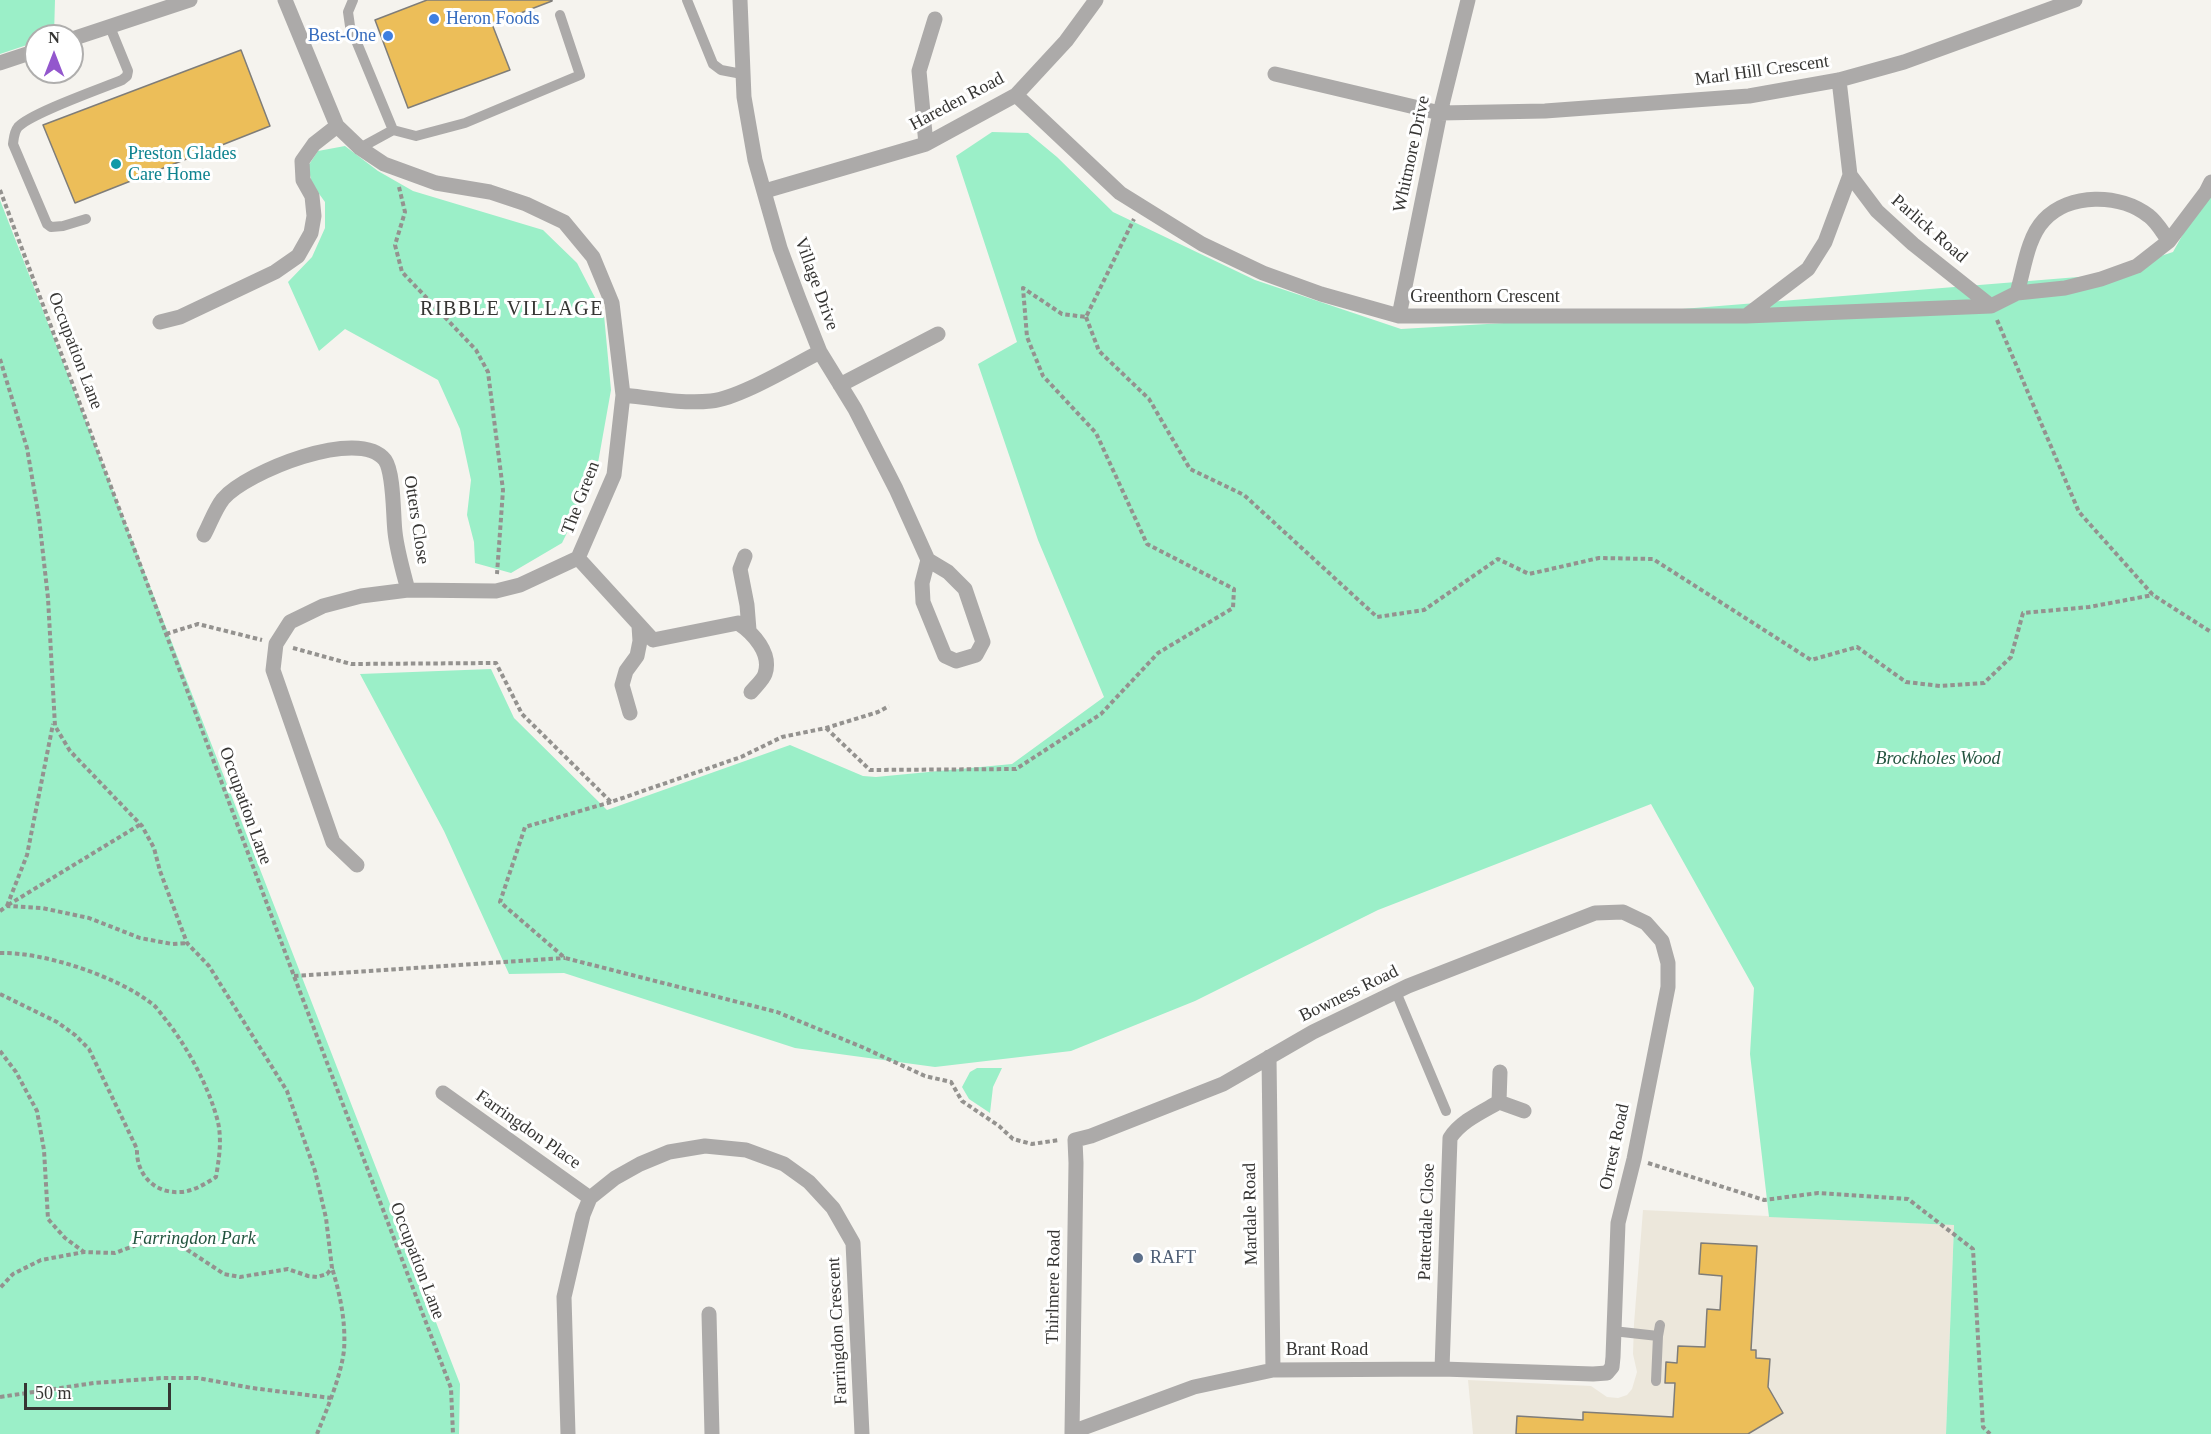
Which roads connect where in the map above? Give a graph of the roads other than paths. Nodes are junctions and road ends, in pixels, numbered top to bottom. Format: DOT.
graph roads {
  1 [pos="190,0"];
  2 [pos="285,0"];
  3 [pos="352,0"];
  4 [pos="687,0"];
  5 [pos="740,0"];
  6 [pos="1096,0"];
  7 [pos="1468,0"];
  8 [pos="2075,0"];
  9 [pos="560,15"];
  10 [pos="935,19"];
  11 [pos="110,27"];
  12 [pos="84,35"];
  13 [pos="24,55"];
  14 [pos="0,63"];
  15 [pos="742,74"];
  16 [pos="1275,74"];
  17 [pos="1839,80"];
  18 [pos="1016,95"];
  19 [pos="1440,113"];
  20 [pos="337,126"];
  21 [pos="393,130"];
  22 [pos="926,144"];
  23 [pos="360,148"];
  24 [pos="1850,175"];
  25 [pos="2211,182"];
  26 [pos="765,191"];
  27 [pos="86,219"];
  28 [pos="2169,241"];
  29 [pos="2017,293"];
  30 [pos="1990,306"];
  31 [pos="1399,316"];
  32 [pos="1746,316"];
  33 [pos="160,322"];
  34 [pos="939,334"];
  35 [pos="820,352"];
  36 [pos="840,385"];
  37 [pos="623,395"];
  38 [pos="204,535"];
  39 [pos="745,556"];
  40 [pos="578,558"];
  41 [pos="928,560"];
  42 [pos="408,590"];
  43 [pos="639,626"];
  44 [pos="749,630"];
  45 [pos="751,692"];
  46 [pos="630,713"];
  47 [pos="357,865"];
  48 [pos="1646,923"];
  49 [pos="1396,992"];
  50 [pos="1269,1057"];
  51 [pos="1500,1072"];
  52 [pos="442,1093"];
  53 [pos="1499,1102"];
  54 [pos="1446,1111"];
  55 [pos="1524,1111"];
  56 [pos="1075,1140"];
  57 [pos="590,1198"];
  58 [pos="710,1314"];
  59 [pos="1612,1331"];
  60 [pos="1442,1369"];
  61 [pos="1272,1370"];
  62 [pos="1593,1374"];
  63 [pos="1656,1381"];
  64 [pos="1072,1433"];
  65 [pos="568,1434"];
  66 [pos="712,1434"];
  67 [pos="862,1434"];
  1 -- 11 [label="street"];
  2 -- 20 [label="street, The Green"];
  3 -- 21 [label="lane"];
  4 -- 15 [label="lane"];
  5 -- 15 [label="street, Village Drive"];
  6 -- 18 [label="street, Hareden Road"];
  7 -- 19 [label="street, Whitmore Drive"];
  8 -- 17 [label="street, Marl Hill Crescent"];
  9 -- 21 [label="lane"];
  10 -- 22 [label="street"];
  11 -- 12 [label="street"];
  11 -- 27 [label="lane"];
  13 -- 14 [label="street"];
  15 -- 26 [label="street, Village Drive"];
  16 -- 19 [label="street, Marl Hill Crescent"];
  17 -- 19 [label="street, Marl Hill Crescent"];
  17 -- 24 [label="street"];
  18 -- 22 [label="street, Hareden Road"];
  18 -- 31 [label="street, Greenthorn Crescent"];
  19 -- 31 [label="street, Whitmore Drive"];
  20 -- 23 [label="street, The Green"];
  20 -- 33 [label="street"];
  21 -- 23 [label="lane"];
  22 -- 26 [label="street, Hareden Road"];
  23 -- 37 [label="street, The Green"];
  24 -- 30 [label="street, Parlick Road"];
  24 -- 32 [label="street"];
  25 -- 28 [label="street, Greenthorn Crescent"];
  26 -- 35 [label="street, Village Drive"];
  28 -- 29 [label="street, Greenthorn Crescent"];
  28 -- 29 [label="street"];
  29 -- 30 [label="street, Greenthorn Crescent"];
  30 -- 32 [label="street, Greenthorn Crescent"];
  31 -- 32 [label="street, Greenthorn Crescent"];
  34 -- 36 [label="street"];
  35 -- 36 [label="street, Village Drive"];
  35 -- 37 [label="street"];
  36 -- 41 [label="street, Village Drive"];
  37 -- 40 [label="street, The Green"];
  38 -- 42 [label="street, Otters Close"];
  39 -- 44 [label="street"];
  40 -- 42 [label="street, The Green"];
  40 -- 43 [label="street"];
  41 -- 41 [label="street"];
  42 -- 47 [label="street, The Green"];
  43 -- 44 [label="street"];
  43 -- 46 [label="street"];
  44 -- 45 [label="street"];
  48 -- 49 [label="street, Bowness Road"];
  48 -- 59 [label="street, Orrest Road"];
  49 -- 50 [label="street, Bowness Road"];
  49 -- 54 [label="lane"];
  50 -- 56 [label="street, Bowness Road"];
  50 -- 61 [label="street, Mardale Road"];
  51 -- 53 [label="street"];
  52 -- 57 [label="street, Farringdon Place"];
  53 -- 55 [label="street"];
  53 -- 60 [label="street, Patterdale Close"];
  56 -- 64 [label="street, Thirlmere Road"];
  57 -- 65 [label="street"];
  57 -- 67 [label="street, Farringdon Crescent"];
  58 -- 66 [label="street"];
  59 -- 62 [label="street, Orrest Road"];
  59 -- 63 [label="lane"];
  60 -- 61 [label="street, Brant Road"];
  60 -- 62 [label="street, Brant Road"];
  61 -- 64 [label="street, Brant Road"];
}
